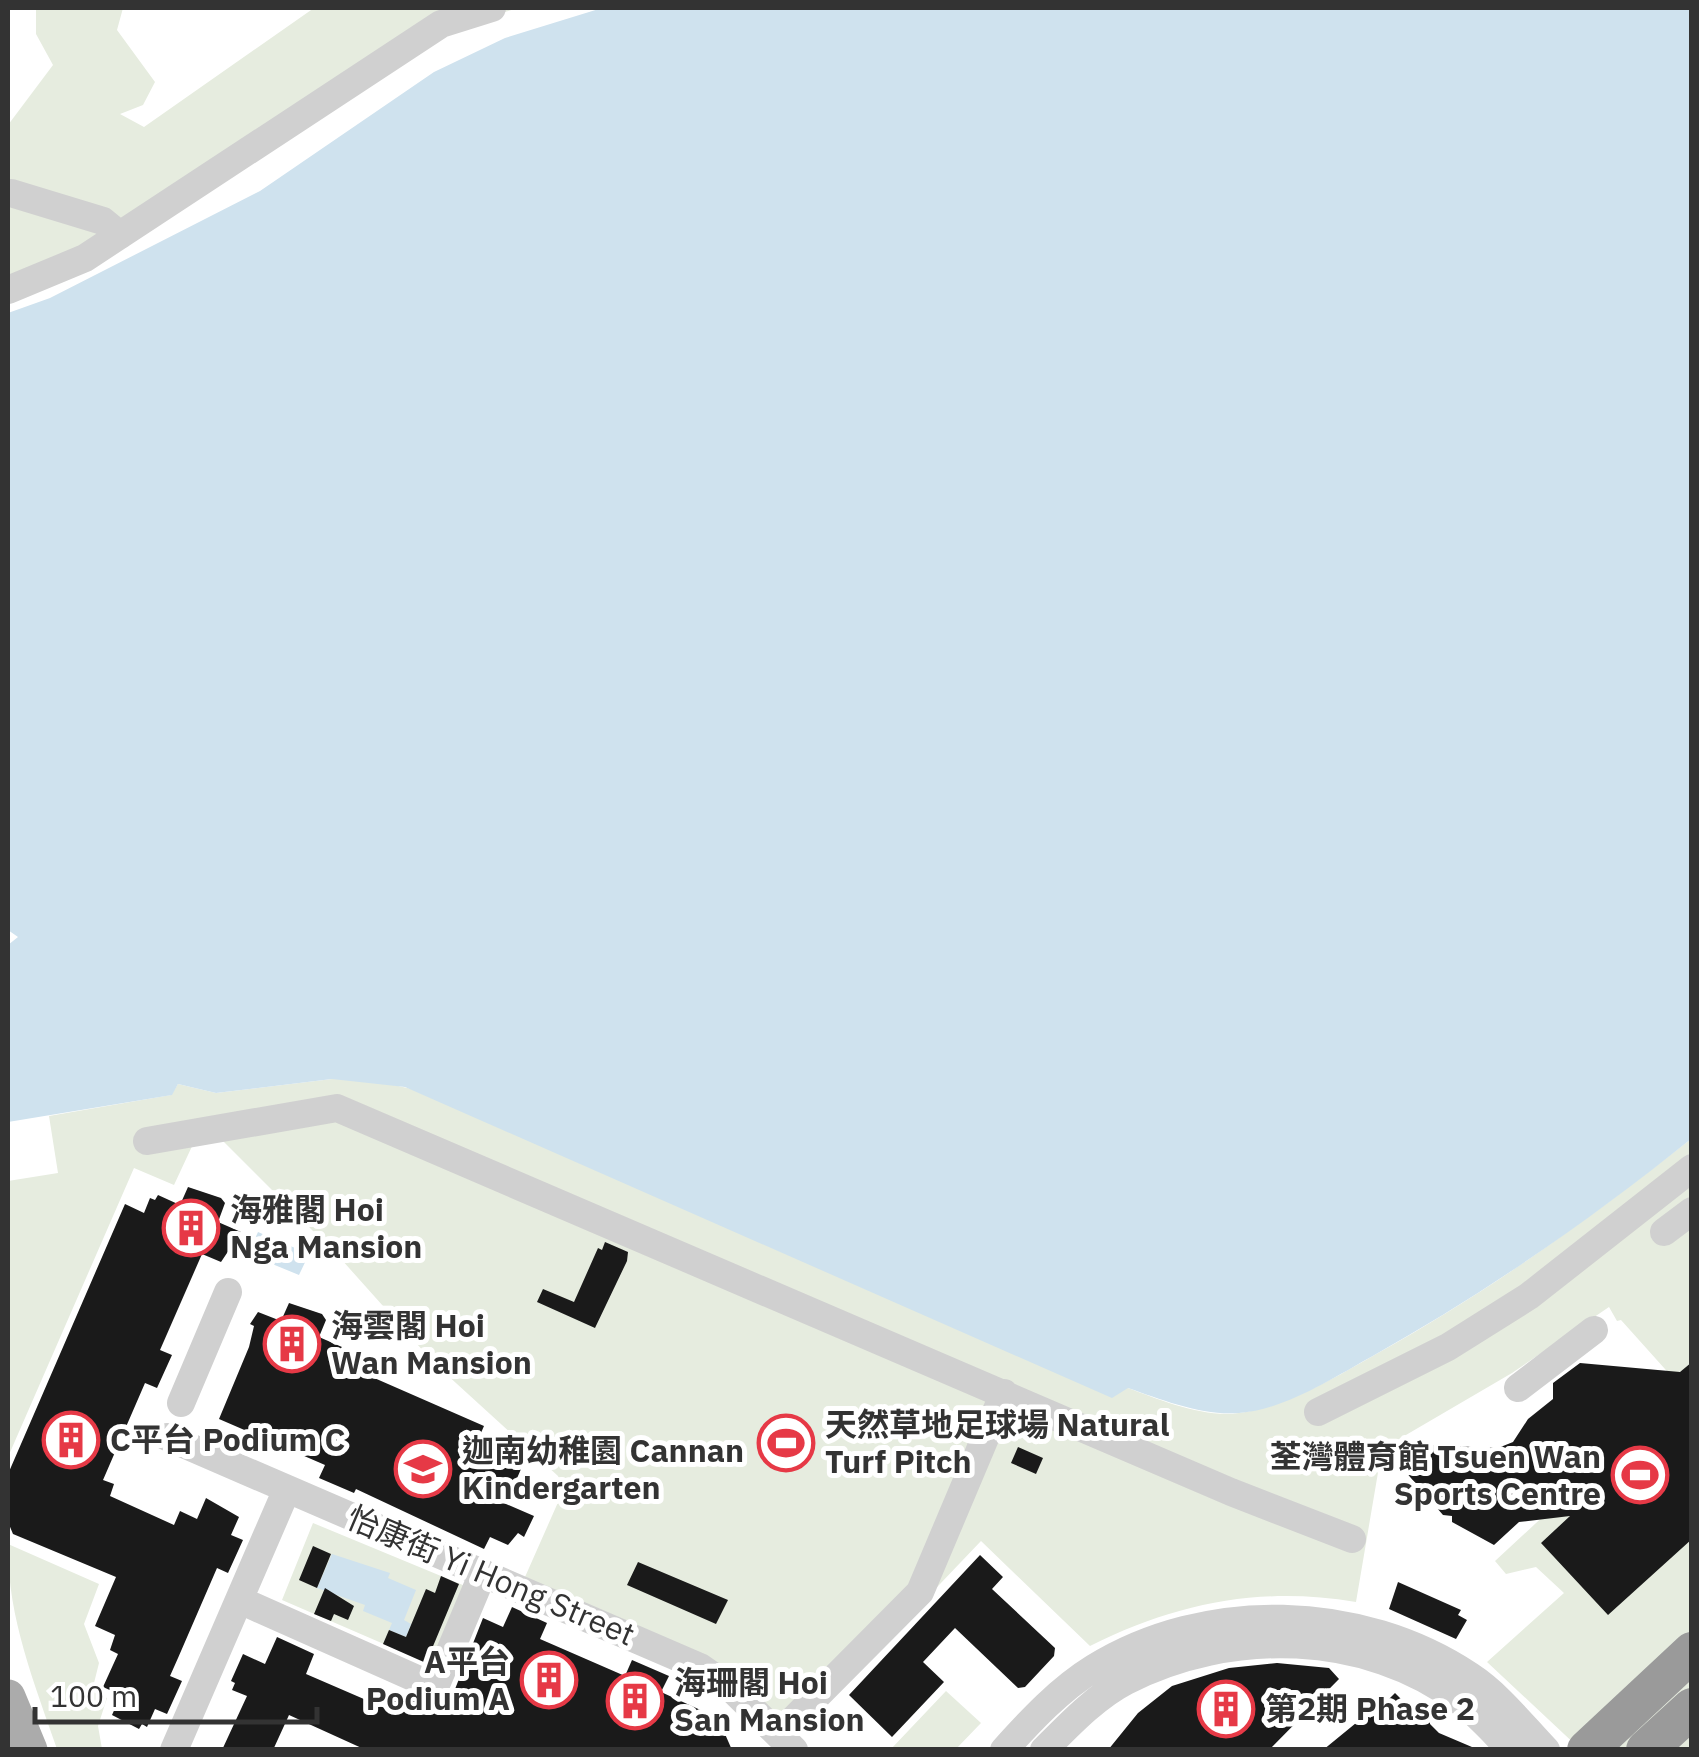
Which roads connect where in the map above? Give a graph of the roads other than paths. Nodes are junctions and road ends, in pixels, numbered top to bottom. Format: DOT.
graph roads {
  1 [pos="492,8"];
  2 [pos="11,192"];
  3 [pos="120,234"];
  4 [pos="8,290"];
  5 [pos="147,1140"];
  6 [pos="1692,1168"];
  7 [pos="1692,1211"];
  8 [pos="1664,1232"];
  9 [pos="228,1292"];
  10 [pos="1594,1330"];
  11 [pos="1518,1388"];
  12 [pos="1004,1393"];
  13 [pos="181,1403"];
  14 [pos="1318,1412"];
  15 [pos="167,1437"];
  16 [pos="287,1489"];
  17 [pos="1352,1538"];
  18 [pos="483,1573"];
  19 [pos="253,1606"];
  20 [pos="1692,1652"];
  21 [pos="8,1697"];
  22 [pos="1692,1708"];
  23 [pos="787,1742"];
  24 [pos="30,1750"];
  25 [pos="174,1750"];
  26 [pos="1004,1750"];
  27 [pos="1044,1750"];
  28 [pos="1511,1750"];
  29 [pos="1546,1750"];
  30 [pos="1587,1750"];
  31 [pos="1646,1750"];
  1 -- 3 [label="street"];
  2 -- 3 [label="street"];
  3 -- 4 [label="street"];
  5 -- 12 [label="street"];
  6 -- 14 [label="street"];
  7 -- 8 [label="street"];
  9 -- 13 [label="street"];
  10 -- 11 [label="street"];
  12 -- 17 [label="street"];
  12 -- 23 [label="street"];
  15 -- 16 [label="street, 怡康街 Yi Hong Street"];
  16 -- 18 [label="street, 怡康街 Yi Hong Street"];
  16 -- 25 [label="street"];
  18 -- 19 [label="street"];
  18 -- 23 [label="street, 怡康街 Yi Hong Street"];
  20 -- 30 [label="highway"];
  21 -- 24 [label="main road"];
  22 -- 31 [label="highway"];
  26 -- 29 [label="street"];
  27 -- 28 [label="street"];
}
